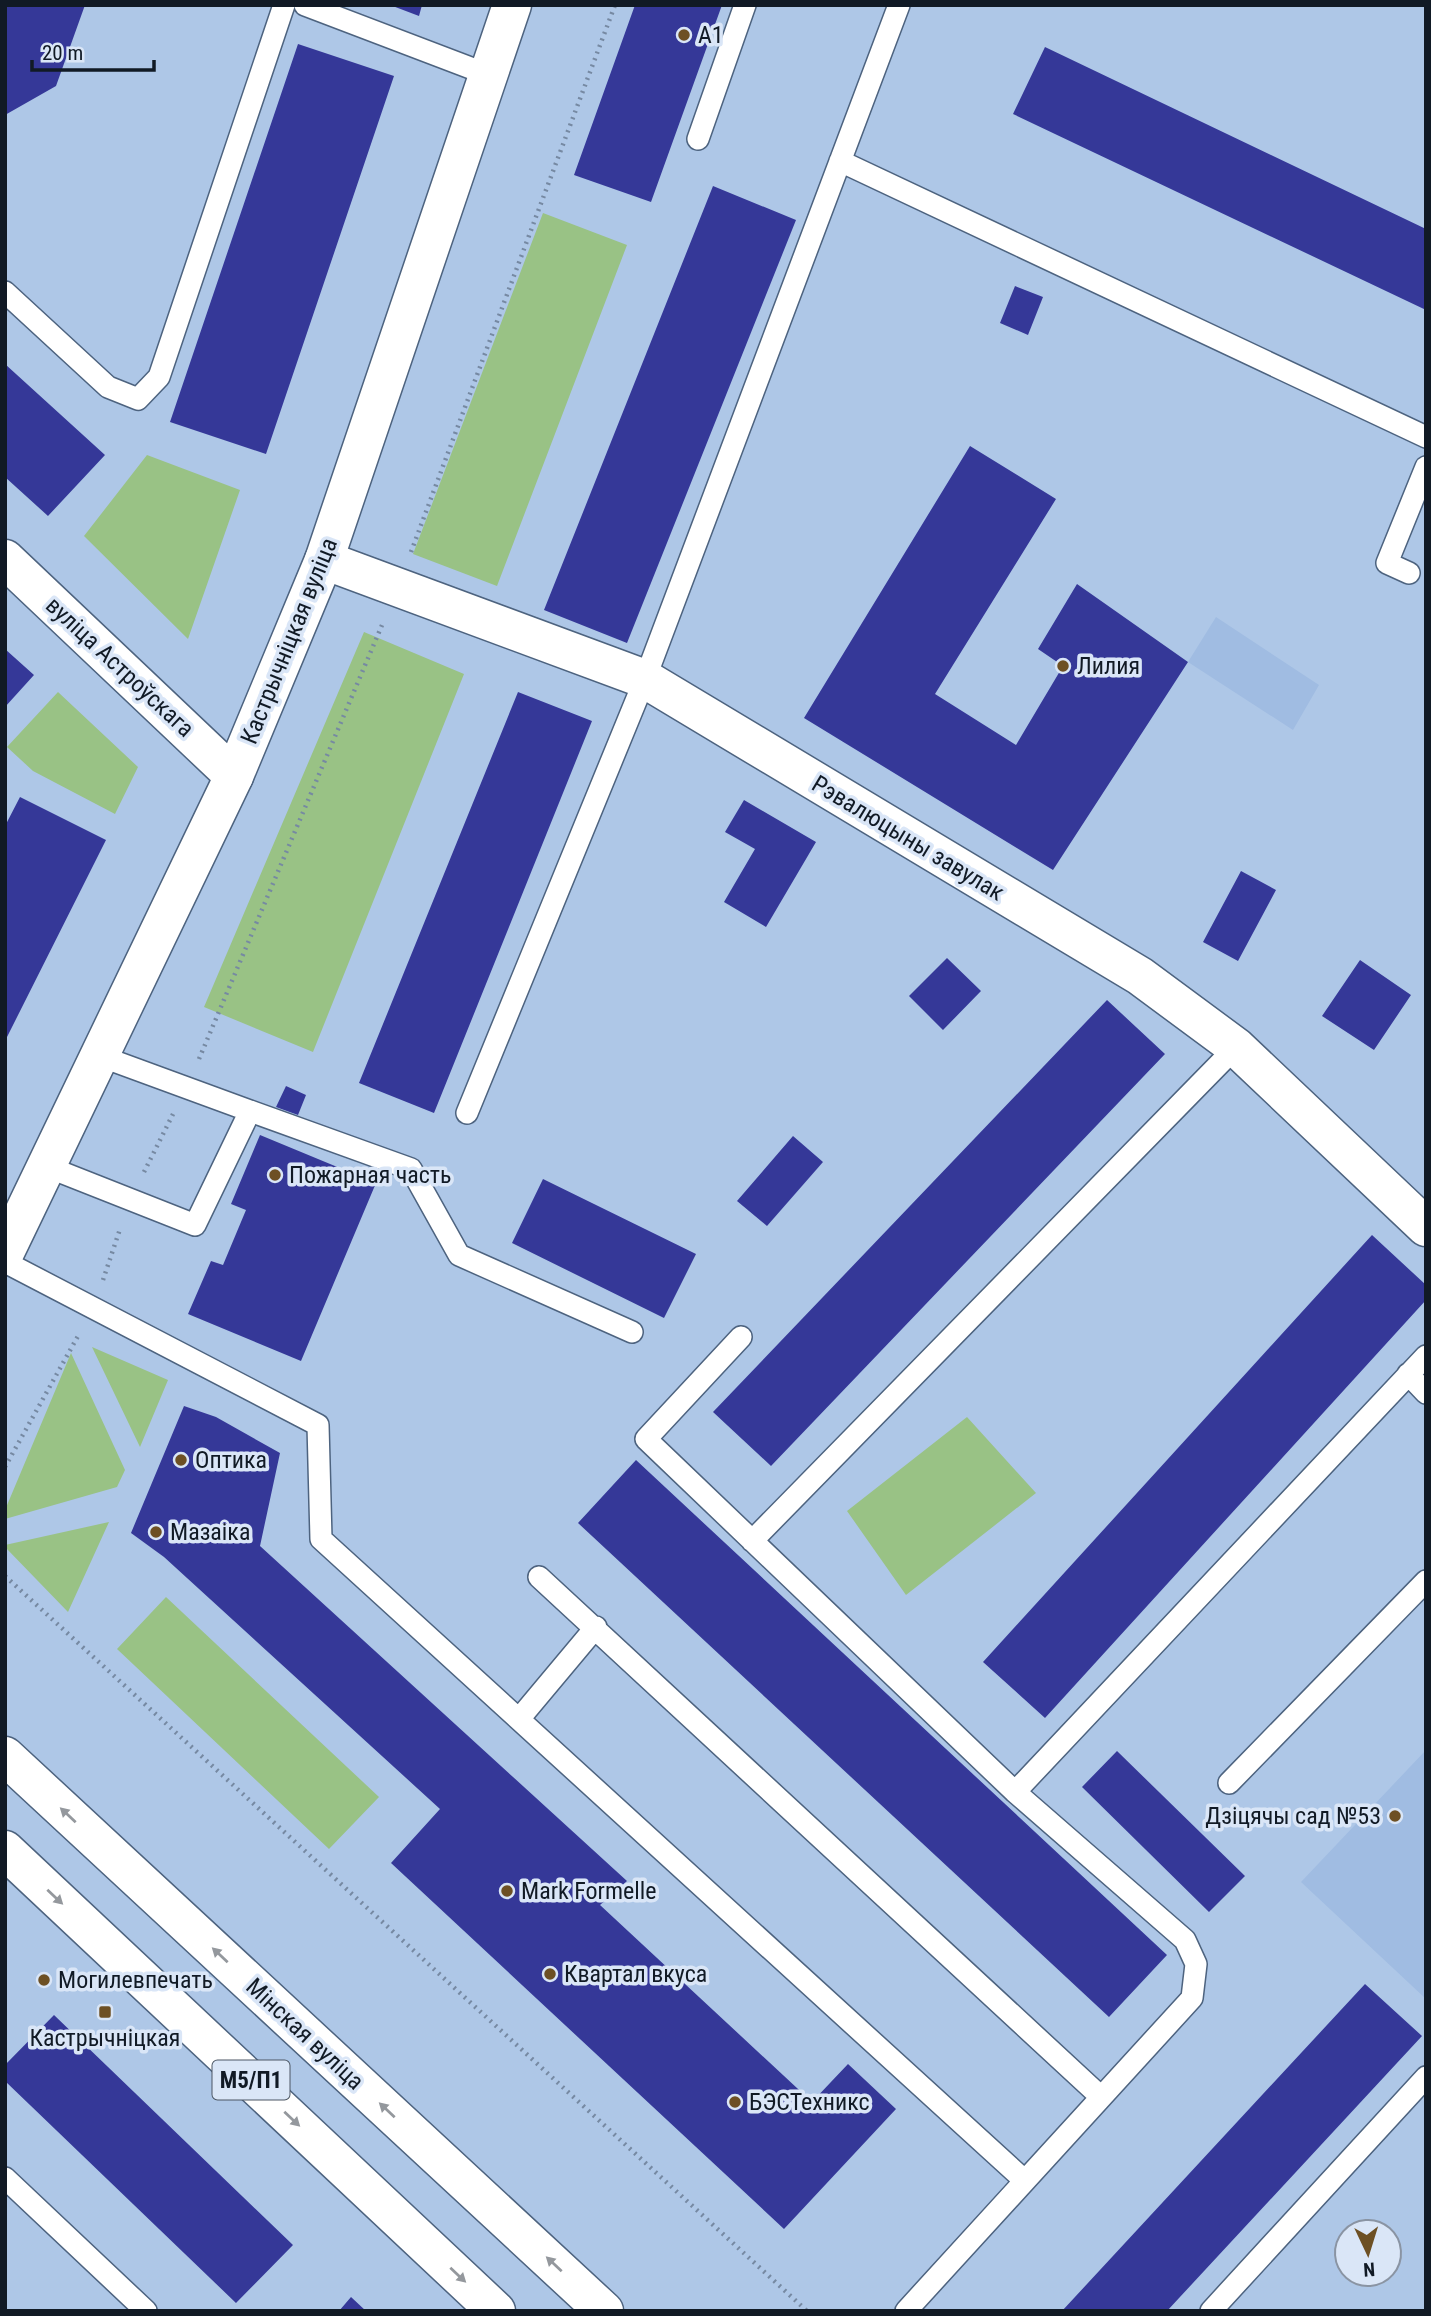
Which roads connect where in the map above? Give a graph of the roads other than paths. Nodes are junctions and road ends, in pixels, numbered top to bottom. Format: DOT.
graph roads {
  1 [pos="284,5"];
  2 [pos="305,5"];
  3 [pos="513,5"];
  4 [pos="745,5"];
  5 [pos="899,5"];
  6 [pos="489,75"];
  7 [pos="698,139"];
  8 [pos="840,161"];
  9 [pos="5,292"];
  10 [pos="1426,437"];
  11 [pos="1426,467"];
  12 [pos="5,559"];
  13 [pos="324,559"];
  14 [pos="1409,573"];
  15 [pos="645,679"];
  16 [pos="234,776"];
  17 [pos="1236,1047"];
  18 [pos="100,1056"];
  19 [pos="250,1111"];
  20 [pos="467,1113"];
  21 [pos="48,1167"];
  22 [pos="1426,1227"];
  23 [pos="5,1252"];
  24 [pos="5,1262"];
  25 [pos="632,1332"];
  26 [pos="741,1337"];
  27 [pos="1426,1356"];
  28 [pos="1408,1374"];
  29 [pos="1426,1393"];
  30 [pos="752,1541"];
  31 [pos="539,1577"];
  32 [pos="1426,1581"];
  33 [pos="596,1627"];
  34 [pos="519,1719"];
  35 [pos="5,1756"];
  36 [pos="1229,1783"];
  37 [pos="1015,1792"];
  38 [pos="5,1850"];
  39 [pos="1426,2077"];
  40 [pos="1101,2097"];
  41 [pos="5,2178"];
  42 [pos="1024,2180"];
  43 [pos="146,2311"];
  44 [pos="496,2311"];
  45 [pos="604,2311"];
  46 [pos="906,2311"];
  47 [pos="1211,2311"];
  1 -- 9 [label="lane"];
  2 -- 6 [label="lane"];
  3 -- 6 [label="main road, Кастрычніцкая вуліца"];
  4 -- 7 [label="lane"];
  5 -- 8 [label="lane"];
  6 -- 13 [label="main road, Кастрычніцкая вуліца"];
  8 -- 10 [label="lane"];
  8 -- 15 [label="lane"];
  11 -- 14 [label="lane"];
  12 -- 16 [label="main road, вуліца Астроўскага"];
  13 -- 15 [label="main road, Рэвалюцыны завулак"];
  13 -- 16 [label="main road, Кастрычніцкая вуліца"];
  15 -- 17 [label="main road, Рэвалюцыны завулак"];
  15 -- 20 [label="lane"];
  16 -- 18 [label="main road, Кастрычніцкая вуліца"];
  17 -- 22 [label="main road, Рэвалюцыны завулак"];
  17 -- 30 [label="lane"];
  18 -- 19 [label="lane"];
  18 -- 21 [label="main road, Кастрычніцкая вуліца"];
  19 -- 21 [label="lane"];
  19 -- 25 [label="lane"];
  21 -- 23 [label="main road, Кастрычніцкая вуліца"];
  24 -- 34 [label="lane"];
  26 -- 30 [label="lane"];
  27 -- 28 [label="lane"];
  28 -- 29 [label="lane"];
  28 -- 37 [label="lane"];
  30 -- 37 [label="lane"];
  31 -- 33 [label="lane"];
  32 -- 36 [label="lane"];
  33 -- 34 [label="lane"];
  33 -- 40 [label="lane"];
  34 -- 42 [label="lane"];
  45 -- 35 [label="main road, Мінская вуліца / М5/П1, one-way"];
  37 -- 40 [label="lane"];
  38 -- 44 [label="main road, М5/П1, one-way"];
  39 -- 47 [label="lane"];
  40 -- 42 [label="lane"];
  41 -- 43 [label="lane"];
  42 -- 46 [label="lane"];
}
